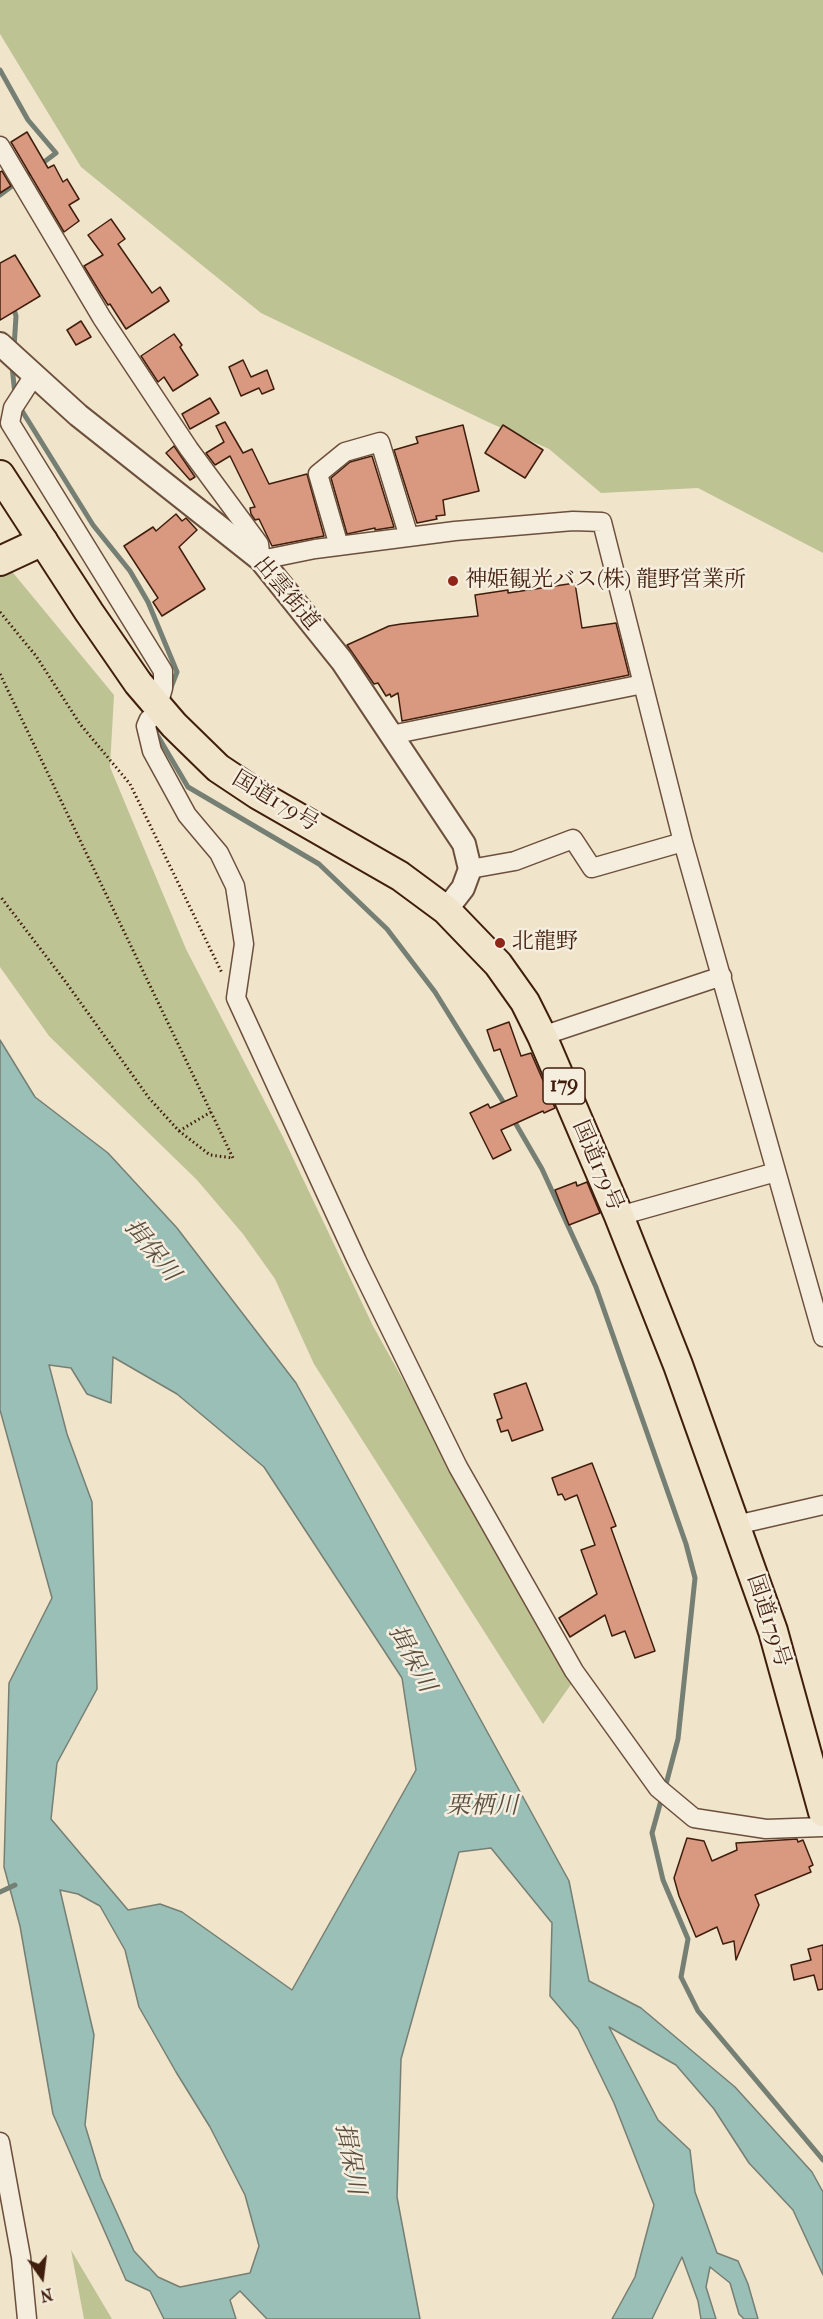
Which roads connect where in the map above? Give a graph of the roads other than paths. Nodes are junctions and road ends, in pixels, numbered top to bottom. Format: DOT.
graph roads {
  1 [pos="1,151"];
  2 [pos="0,344"];
  3 [pos="35,374"];
  4 [pos="0,475"];
  5 [pos="409,537"];
  6 [pos="43,541"];
  7 [pos="339,546"];
  8 [pos="261,560"];
  9 [pos="0,561"];
  10 [pos="643,684"];
  11 [pos="161,695"];
  12 [pos="149,719"];
  13 [pos="391,735"];
  14 [pos="682,842"];
  15 [pos="470,869"];
  16 [pos="446,910"];
  17 [pos="722,976"];
  18 [pos="542,1036"];
  19 [pos="776,1172"];
  20 [pos="619,1216"];
  21 [pos="823,1337"];
  22 [pos="823,1504"];
  23 [pos="736,1526"];
  24 [pos="819,1778"];
  25 [pos="823,1812"];
  26 [pos="823,1827"];
  27 [pos="0,2142"];
  28 [pos="27,2319"];
  1 -- 8 [label="street"];
  2 -- 3 [label="street, 出雲街道"];
  3 -- 8 [label="street, 出雲街道"];
  3 -- 11 [label="street"];
  4 -- 6 [label="main road, 国道179号 / 179"];
  5 -- 7 [label="street"];
  5 -- 7 [label="street"];
  5 -- 10 [label="street"];
  6 -- 9 [label="main road"];
  6 -- 16 [label="main road, 国道179号 / 179"];
  7 -- 8 [label="street"];
  8 -- 13 [label="street, 出雲街道"];
  10 -- 13 [label="street"];
  10 -- 14 [label="street"];
  12 -- 26 [label="street"];
  13 -- 15 [label="street, 出雲街道"];
  14 -- 15 [label="street"];
  14 -- 17 [label="street"];
  15 -- 16 [label="street"];
  16 -- 18 [label="main road, 国道179号 / 179"];
  17 -- 18 [label="street"];
  17 -- 19 [label="street"];
  18 -- 20 [label="main road, 国道179号 / 179"];
  19 -- 20 [label="street"];
  19 -- 21 [label="street"];
  20 -- 23 [label="main road, 国道179号 / 179"];
  22 -- 23 [label="street"];
  23 -- 24 [label="main road, 国道179号 / 179"];
  24 -- 25 [label="main road, 国道179号 / 179"];
  27 -- 28 [label="street"];
}
